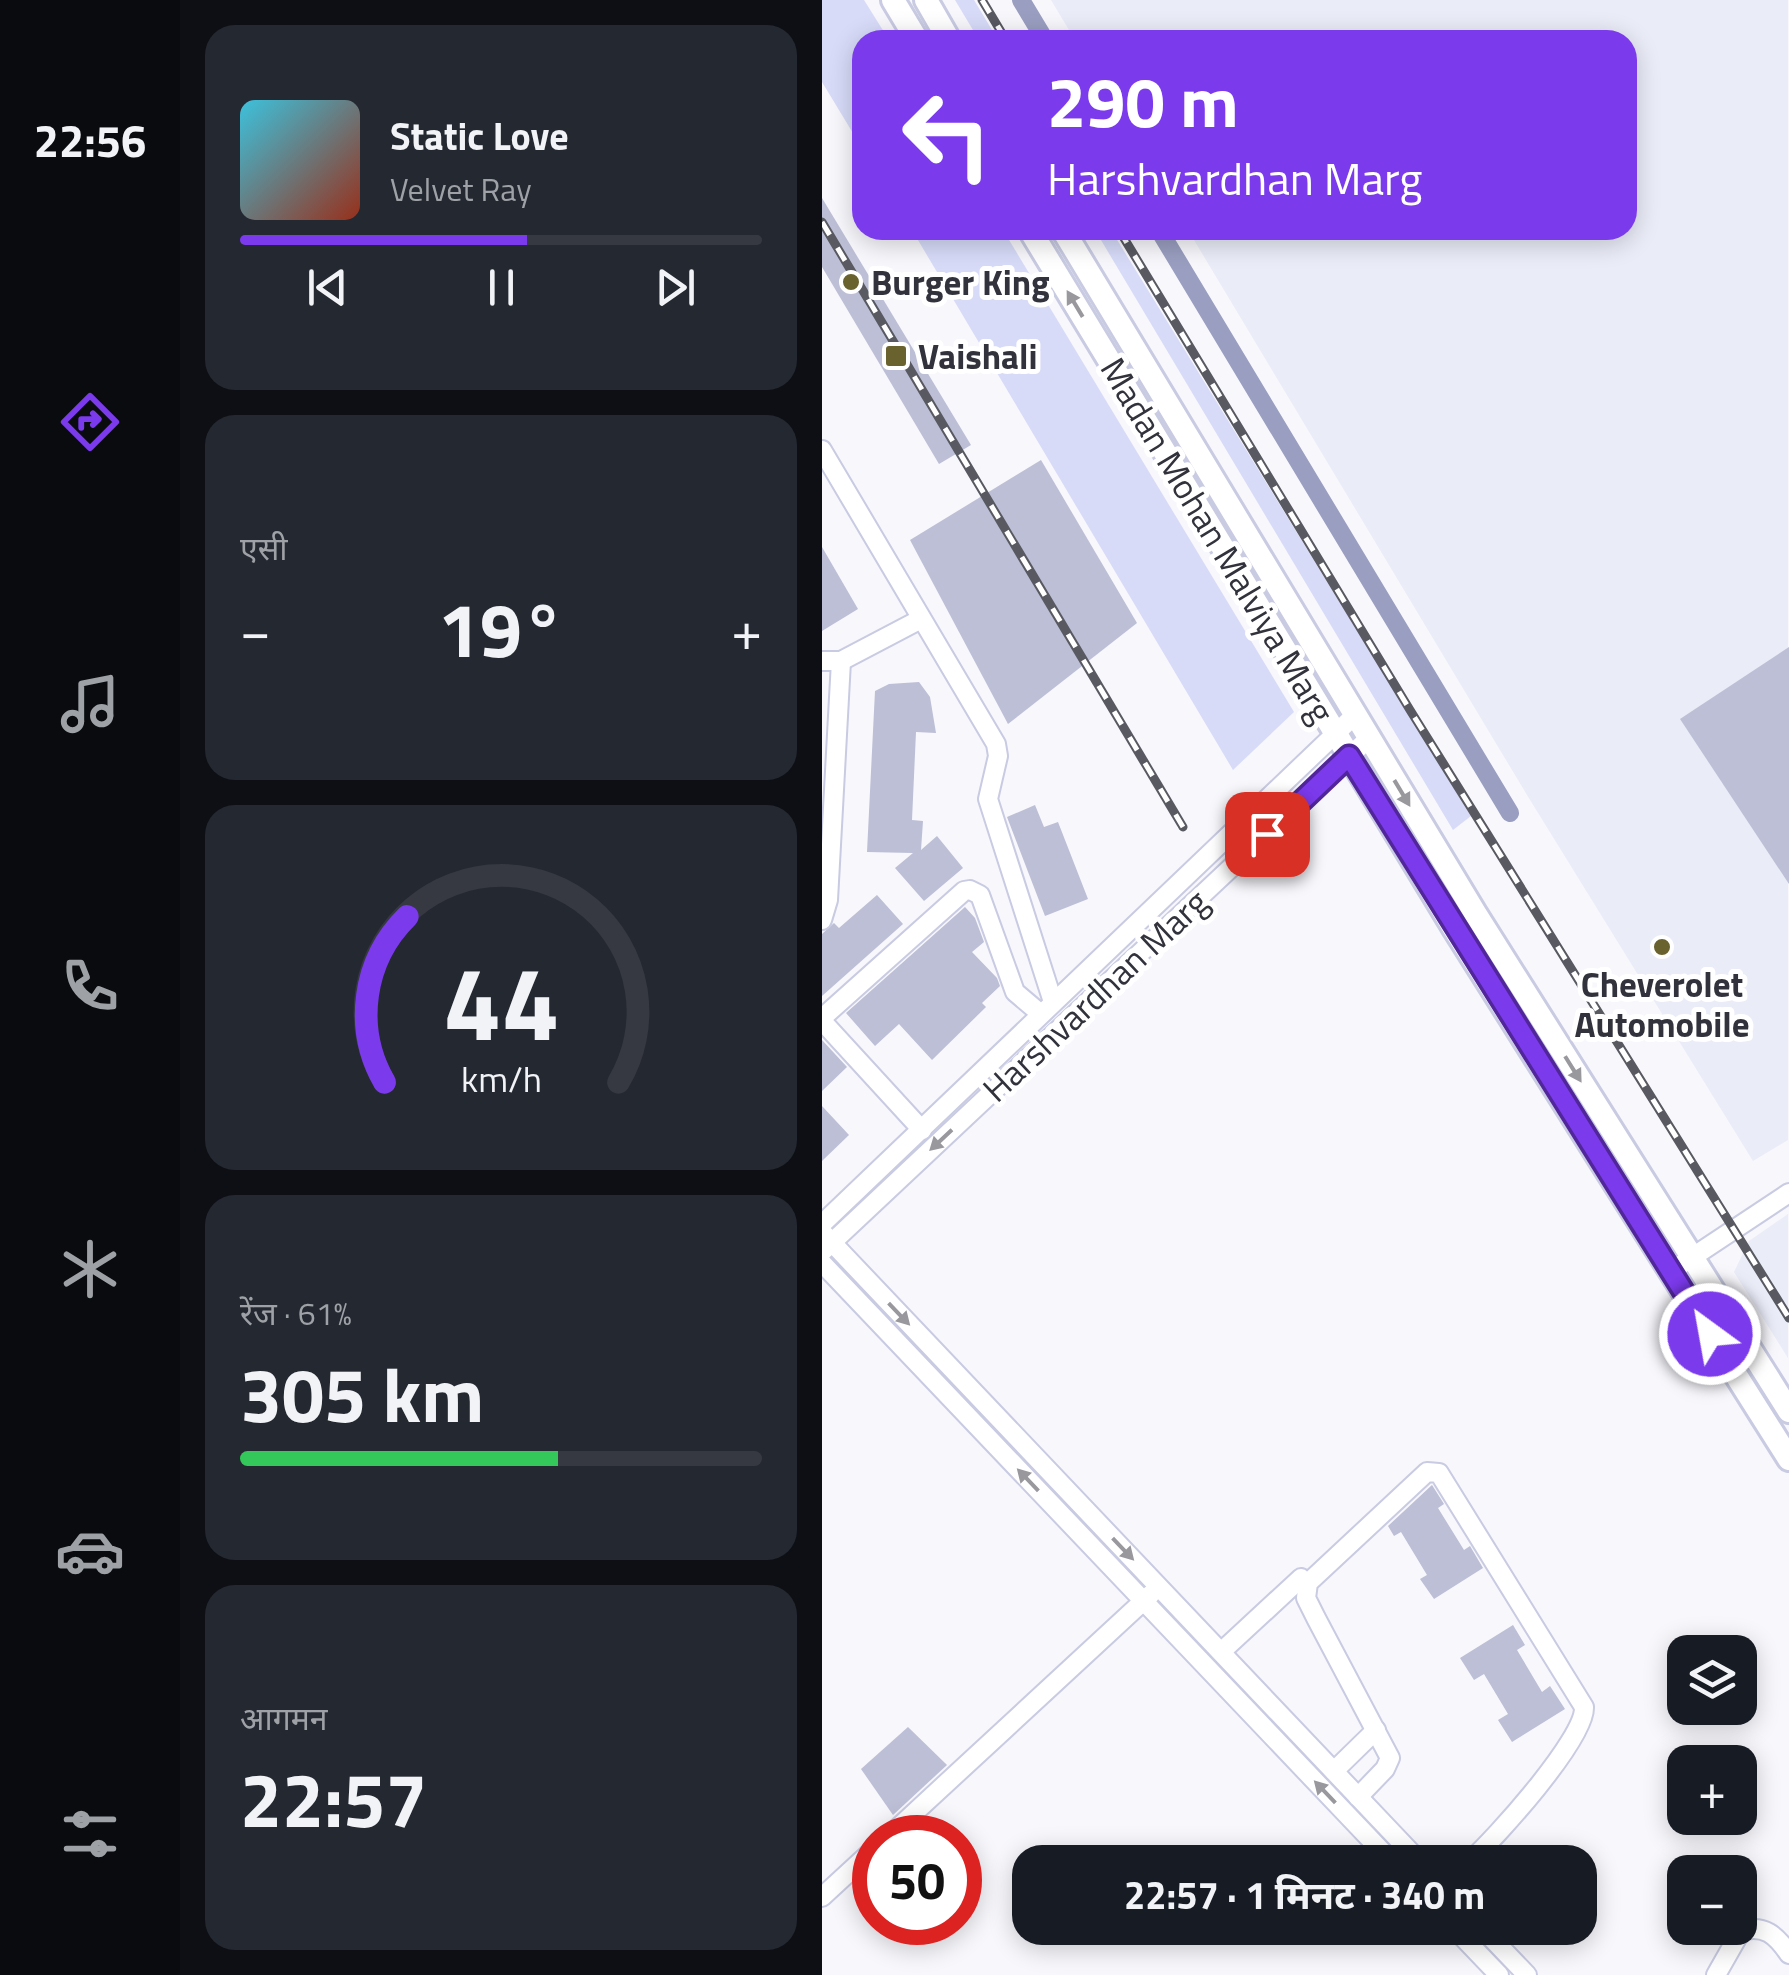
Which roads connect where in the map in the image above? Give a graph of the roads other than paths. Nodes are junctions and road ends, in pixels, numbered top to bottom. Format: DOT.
graph roads {
  1 [pos="894,0"];
  2 [pos="926,0"];
  3 [pos="911,30"];
  4 [pos="944,30"];
  5 [pos="1036,240"];
  6 [pos="1068,240"];
  7 [pos="822,450"];
  8 [pos="921,619"];
  9 [pos="832,661"];
  10 [pos="1355,715"];
  11 [pos="1336,734"];
  12 [pos="1369,738"];
  13 [pos="1349,756"];
  14 [pos="822,920"];
  15 [pos="1047,1008"];
  16 [pos="822,1020"];
  17 [pos="922,1130"];
  18 [pos="1788,1193"];
  19 [pos="822,1224"];
  20 [pos="825,1243"];
  21 [pos="1691,1258"];
  22 [pos="822,1263"];
  23 [pos="1670,1272"];
  24 [pos="1788,1411"];
  25 [pos="1788,1459"];
  26 [pos="1301,1578"];
  27 [pos="1159,1587"];
  28 [pos="1143,1601"];
  29 [pos="1221,1652"];
  30 [pos="1376,1730"];
  31 [pos="1334,1772"];
  32 [pos="1358,1796"];
  33 [pos="912,1815"];
  34 [pos="1376,1845"];
  35 [pos="1404,1845"];
  36 [pos="1486,1845"];
  37 [pos="852,1870"];
  38 [pos="822,1898"];
  39 [pos="1470,1945"];
  40 [pos="1498,1945"];
  41 [pos="1788,1954"];
  42 [pos="1499,1975"];
  43 [pos="1527,1975"];
  44 [pos="1716,1975"];
  1 -- 3 [label="main road"];
  2 -- 4 [label="main road"];
  11 -- 5 [label="main road, Madan Mohan Malviya Marg, one-way"];
  6 -- 10 [label="main road, Madan Mohan Malviya Marg"];
  7 -- 8 [label="street"];
  8 -- 9 [label="street"];
  8 -- 15 [label="street"];
  9 -- 14 [label="street"];
  10 -- 11 [label="street, Harshvardhan Marg"];
  10 -- 12 [label="main road, Madan Mohan Malviya Marg"];
  11 -- 13 [label="main road, Madan Mohan Malviya Marg"];
  11 -- 15 [label="street, Harshvardhan Marg"];
  12 -- 13 [label="street, Harshvardhan Marg"];
  12 -- 21 [label="main road, Madan Mohan Malviya Marg, one-way"];
  13 -- 20 [label="street, Harshvardhan Marg, one-way"];
  13 -- 23 [label="main road, Madan Mohan Malviya Marg"];
  15 -- 16 [label="street"];
  15 -- 17 [label="street, Harshvardhan Marg"];
  16 -- 17 [label="street"];
  17 -- 19 [label="street, Harshvardhan Marg"];
  18 -- 21 [label="street"];
  20 -- 27 [label="street, one-way"];
  21 -- 23 [label="street"];
  21 -- 24 [label="main road, Madan Mohan Malviya Marg"];
  28 -- 22 [label="street, one-way"];
  23 -- 25 [label="main road, Madan Mohan Malviya Marg"];
  26 -- 29 [label="street"];
  27 -- 28 [label="street"];
  27 -- 29 [label="street"];
  28 -- 33 [label="street"];
  34 -- 28 [label="street, one-way"];
  29 -- 31 [label="street"];
  30 -- 31 [label="street"];
  30 -- 32 [label="street"];
  30 -- 36 [label="street"];
  31 -- 32 [label="street"];
  32 -- 35 [label="street"];
  37 -- 38 [label="street"];
  39 -- 42 [label="street"];
  40 -- 43 [label="street"];
  41 -- 44 [label="street"];
}
